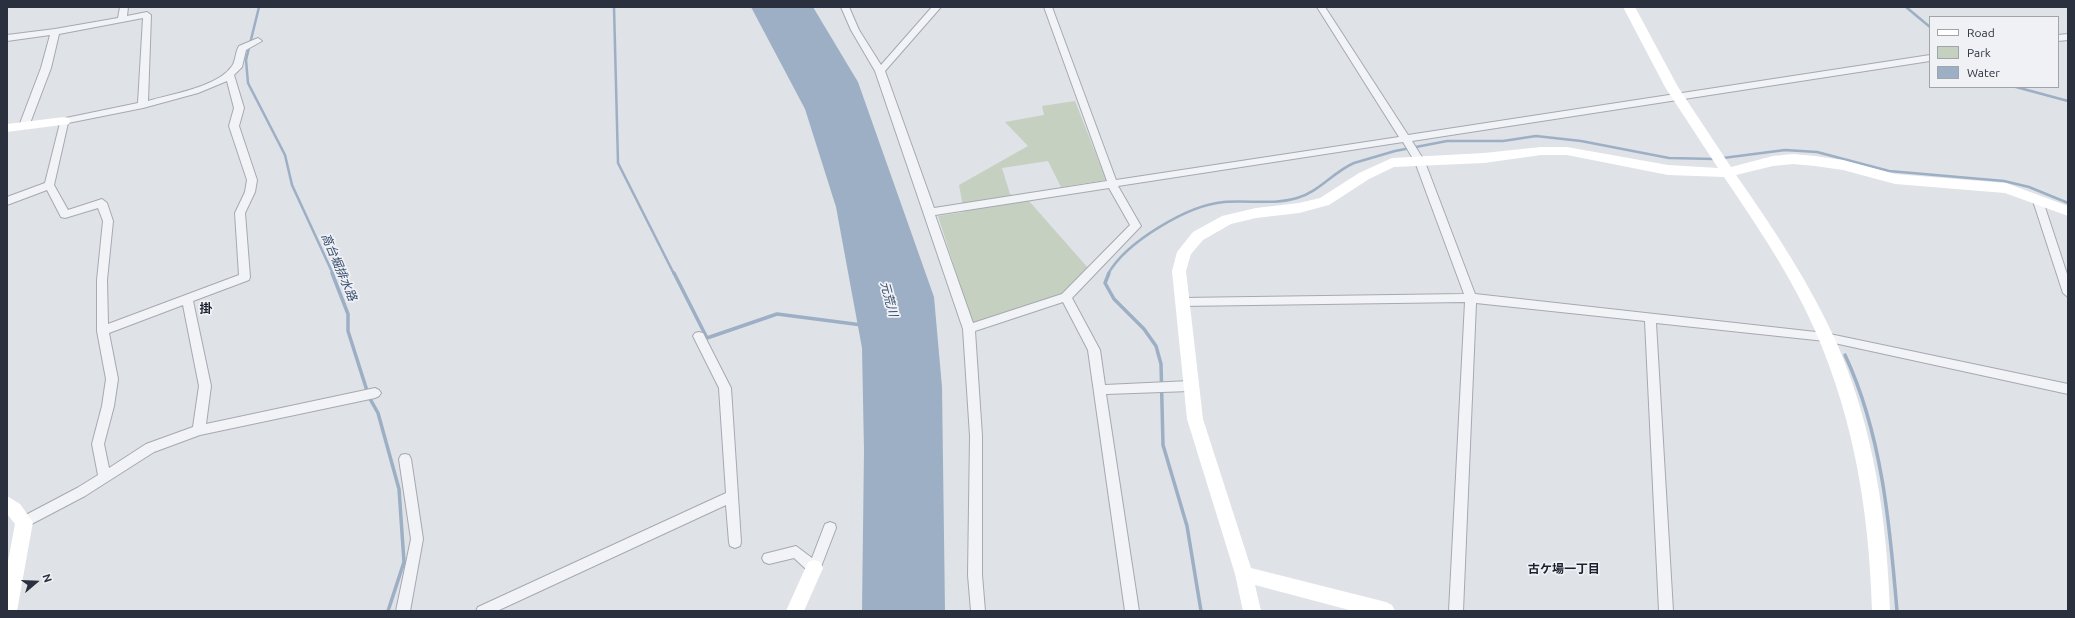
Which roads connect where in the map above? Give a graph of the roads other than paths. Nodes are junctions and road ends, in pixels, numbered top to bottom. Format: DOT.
graph roads {
  1 [pos="124,7"];
  2 [pos="845,7"];
  3 [pos="938,7"];
  4 [pos="1048,7"];
  5 [pos="1321,7"];
  6 [pos="1629,7"];
  7 [pos="122,19"];
  8 [pos="55,32"];
  9 [pos="7,38"];
  10 [pos="258,41"];
  11 [pos="1929,58"];
  12 [pos="880,71"];
  13 [pos="230,75"];
  14 [pos="1677,97"];
  15 [pos="143,105"];
  16 [pos="64,121"];
  17 [pos="24,126"];
  18 [pos="7,128"];
  19 [pos="1405,140"];
  20 [pos="1420,162"];
  21 [pos="1728,172"];
  22 [pos="1114,184"];
  23 [pos="49,185"];
  24 [pos="7,201"];
  25 [pos="2038,201"];
  26 [pos="2068,211"];
  27 [pos="930,212"];
  28 [pos="2068,293"];
  29 [pos="1066,297"];
  30 [pos="1471,298"];
  31 [pos="187,300"];
  32 [pos="1182,302"];
  33 [pos="1650,319"];
  34 [pos="969,329"];
  35 [pos="102,331"];
  36 [pos="698,336"];
  37 [pos="1825,337"];
  38 [pos="1190,386"];
  39 [pos="2068,389"];
  40 [pos="1101,390"];
  41 [pos="375,393"];
  42 [pos="199,430"];
  43 [pos="404,459"];
  44 [pos="104,476"];
  45 [pos="732,496"];
  46 [pos="7,504"];
  47 [pos="24,522"];
  48 [pos="830,528"];
  49 [pos="735,542"];
  50 [pos="769,558"];
  51 [pos="814,568"];
  52 [pos="1244,574"];
  53 [pos="8,611"];
  54 [pos="403,611"];
  55 [pos="484,611"];
  56 [pos="795,611"];
  57 [pos="978,611"];
  58 [pos="1132,611"];
  59 [pos="1252,611"];
  60 [pos="1386,611"];
  61 [pos="1456,611"];
  62 [pos="1666,611"];
  63 [pos="1881,611"];
  1 -- 7 [label="street"];
  2 -- 12 [label="street"];
  3 -- 12 [label="street"];
  4 -- 22 [label="street"];
  5 -- 19 [label="street"];
  6 -- 14 [label="street"];
  7 -- 8 [label="street"];
  7 -- 15 [label="street"];
  8 -- 9 [label="street"];
  8 -- 17 [label="street"];
  10 -- 13 [label="street"];
  11 -- 14 [label="street"];
  12 -- 27 [label="street"];
  13 -- 15 [label="street"];
  13 -- 31 [label="street"];
  14 -- 19 [label="street"];
  14 -- 21 [label="street"];
  15 -- 16 [label="street"];
  16 -- 17 [label="street"];
  16 -- 23 [label="street"];
  17 -- 18 [label="street"];
  19 -- 20 [label="street"];
  19 -- 22 [label="street"];
  20 -- 21 [label="street"];
  20 -- 30 [label="street"];
  20 -- 32 [label="street"];
  21 -- 25 [label="street"];
  21 -- 37 [label="street"];
  22 -- 27 [label="street"];
  22 -- 29 [label="street"];
  23 -- 24 [label="street"];
  23 -- 35 [label="street"];
  25 -- 26 [label="street"];
  25 -- 28 [label="street"];
  27 -- 34 [label="street"];
  29 -- 34 [label="street"];
  29 -- 40 [label="street"];
  30 -- 32 [label="street"];
  30 -- 33 [label="street"];
  30 -- 61 [label="street"];
  31 -- 35 [label="street"];
  31 -- 42 [label="street"];
  32 -- 38 [label="street"];
  33 -- 37 [label="street"];
  33 -- 62 [label="street"];
  34 -- 57 [label="street"];
  35 -- 44 [label="street"];
  36 -- 45 [label="street"];
  37 -- 39 [label="street"];
  37 -- 63 [label="street"];
  38 -- 40 [label="street"];
  38 -- 52 [label="street"];
  40 -- 58 [label="street"];
  41 -- 42 [label="street"];
  42 -- 44 [label="street"];
  43 -- 54 [label="street"];
  44 -- 47 [label="street"];
  45 -- 49 [label="street"];
  45 -- 55 [label="street"];
  46 -- 47 [label="street"];
  47 -- 53 [label="street"];
  48 -- 51 [label="street"];
  50 -- 51 [label="street"];
  51 -- 56 [label="street"];
  52 -- 59 [label="street"];
  52 -- 60 [label="street"];
}
